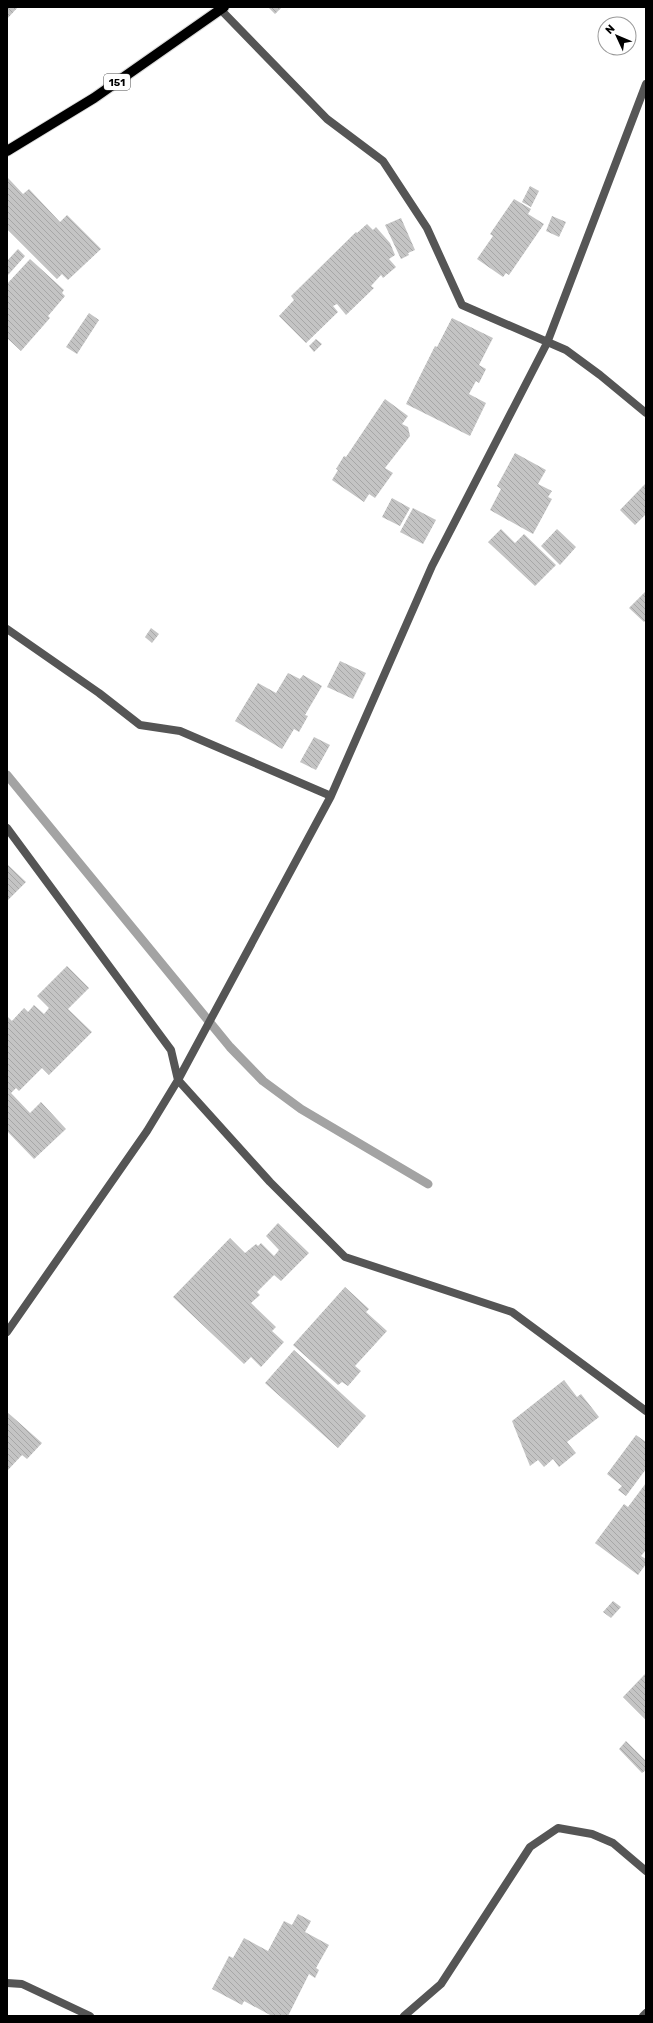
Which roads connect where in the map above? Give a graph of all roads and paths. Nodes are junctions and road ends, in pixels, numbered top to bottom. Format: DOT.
graph roads {
  1 [pos="223,8"];
  2 [pos="646,84"];
  3 [pos="7,151"];
  4 [pos="547,343"];
  5 [pos="646,413"];
  6 [pos="7,629"];
  7 [pos="330,796"];
  8 [pos="7,828"];
  9 [pos="178,1080"];
  10 [pos="7,1332"];
  11 [pos="646,1411"];
  12 [pos="646,1871"];
  13 [pos="7,1983"];
  14 [pos="646,2013"];
  15 [pos="90,2016"];
  16 [pos="404,2016"];
  17 [pos="643,2016"];
  1 -- 3 [label="main road, 151"];
  1 -- 4 [label="street"];
  2 -- 4 [label="street"];
  4 -- 5 [label="street"];
  4 -- 7 [label="street"];
  6 -- 7 [label="street"];
  7 -- 9 [label="street"];
  8 -- 9 [label="street"];
  9 -- 10 [label="street"];
  9 -- 11 [label="street"];
  12 -- 16 [label="street"];
  13 -- 15 [label="street"];
  14 -- 17 [label="street"];
}
